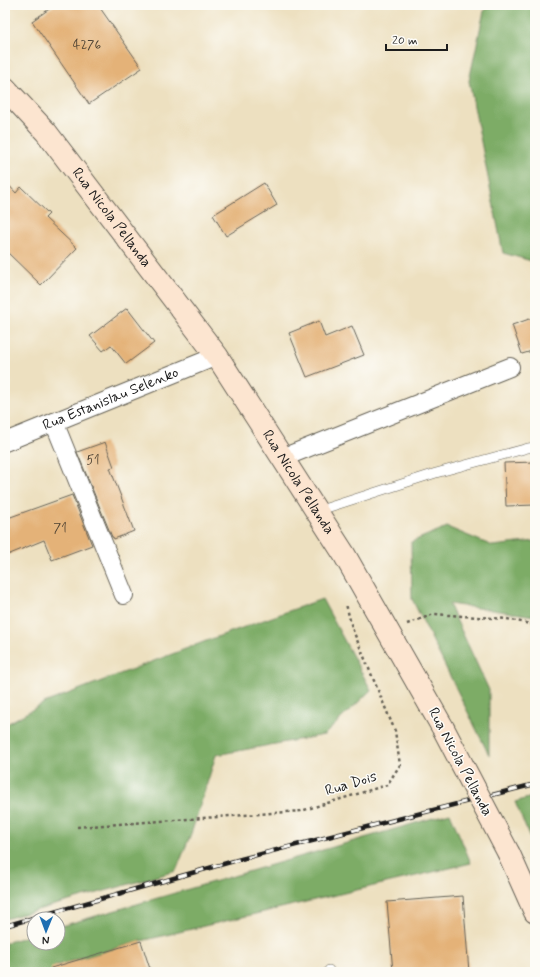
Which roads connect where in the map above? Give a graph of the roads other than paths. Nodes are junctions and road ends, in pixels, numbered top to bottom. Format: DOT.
graph roads {
  1 [pos="5,88"];
  2 [pos="217,356"];
  3 [pos="510,367"];
  4 [pos="54,422"];
  5 [pos="5,442"];
  6 [pos="535,447"];
  7 [pos="282,458"];
  8 [pos="317,511"];
  9 [pos="124,595"];
  10 [pos="535,912"];
  1 -- 2 [label="main road, Rua Nicola Pellanda"];
  2 -- 4 [label="street, Rua Estanislau Selenko"];
  2 -- 7 [label="main road, Rua Nicola Pellanda"];
  3 -- 7 [label="street"];
  4 -- 5 [label="street, Rua Estanislau Selenko"];
  4 -- 9 [label="street"];
  6 -- 8 [label="lane"];
  7 -- 8 [label="main road, Rua Nicola Pellanda"];
  8 -- 10 [label="main road, Rua Nicola Pellanda, bridge"];
}
